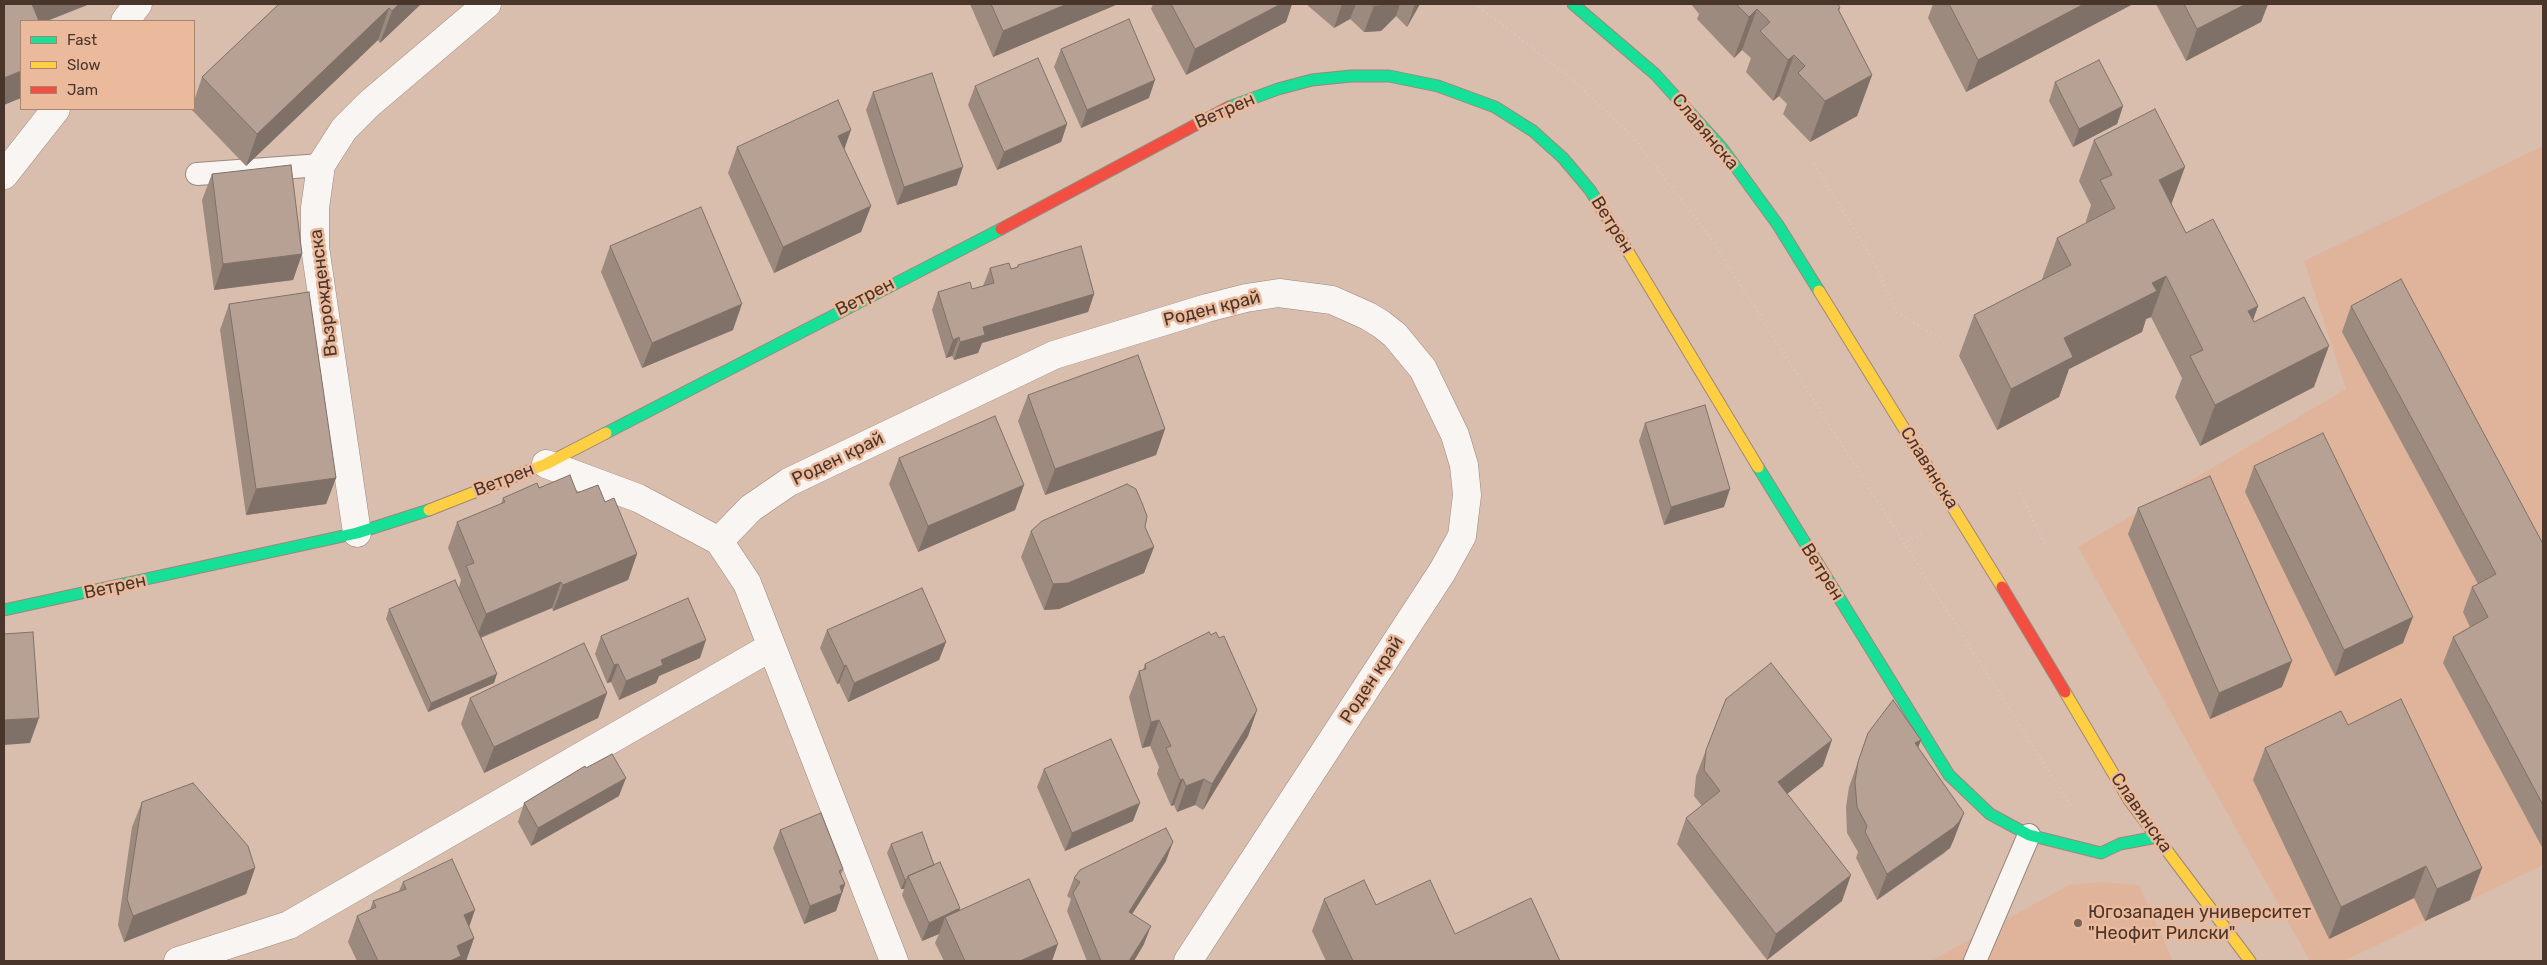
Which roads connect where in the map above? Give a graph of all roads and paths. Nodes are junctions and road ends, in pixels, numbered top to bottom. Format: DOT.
graph roads {
  1 [pos="138,4"];
  2 [pos="487,4"];
  3 [pos="1475,4"];
  4 [pos="1573,4"];
  5 [pos="125,20"];
  6 [pos="55,110"];
  7 [pos="1814,164"];
  8 [pos="321,165"];
  9 [pos="197,174"];
  10 [pos="4,175"];
  11 [pos="1944,341"];
  12 [pos="546,464"];
  13 [pos="2020,493"];
  14 [pos="1924,532"];
  15 [pos="357,533"];
  16 [pos="719,541"];
  17 [pos="1903,544"];
  18 [pos="2044,544"];
  19 [pos="4,610"];
  20 [pos="771,647"];
  21 [pos="2072,808"];
  22 [pos="2028,835"];
  23 [pos="2157,837"];
  24 [pos="178,961"];
  25 [pos="894,961"];
  26 [pos="1188,961"];
  27 [pos="1975,961"];
  28 [pos="2250,961"];
  1 -- 5 [label="street"];
  2 -- 8 [label="street, Възрожденска"];
  3 -- 17 [label="path"];
  4 -- 23 [label="street, Славянска"];
  6 -- 10 [label="street"];
  7 -- 11 [label="path"];
  8 -- 9 [label="lane"];
  8 -- 15 [label="street, Възрожденска"];
  12 -- 15 [label="street, Ветрен"];
  12 -- 16 [label="street"];
  12 -- 22 [label="street, Ветрен"];
  13 -- 18 [label="path"];
  14 -- 17 [label="path"];
  15 -- 19 [label="street, Ветрен"];
  16 -- 20 [label="street"];
  16 -- 26 [label="street, Роден край"];
  17 -- 21 [label="path"];
  20 -- 24 [label="street"];
  20 -- 25 [label="street"];
  22 -- 23 [label="street, Ветрен"];
  22 -- 27 [label="lane"];
  23 -- 28 [label="street, Славянска"];
}
